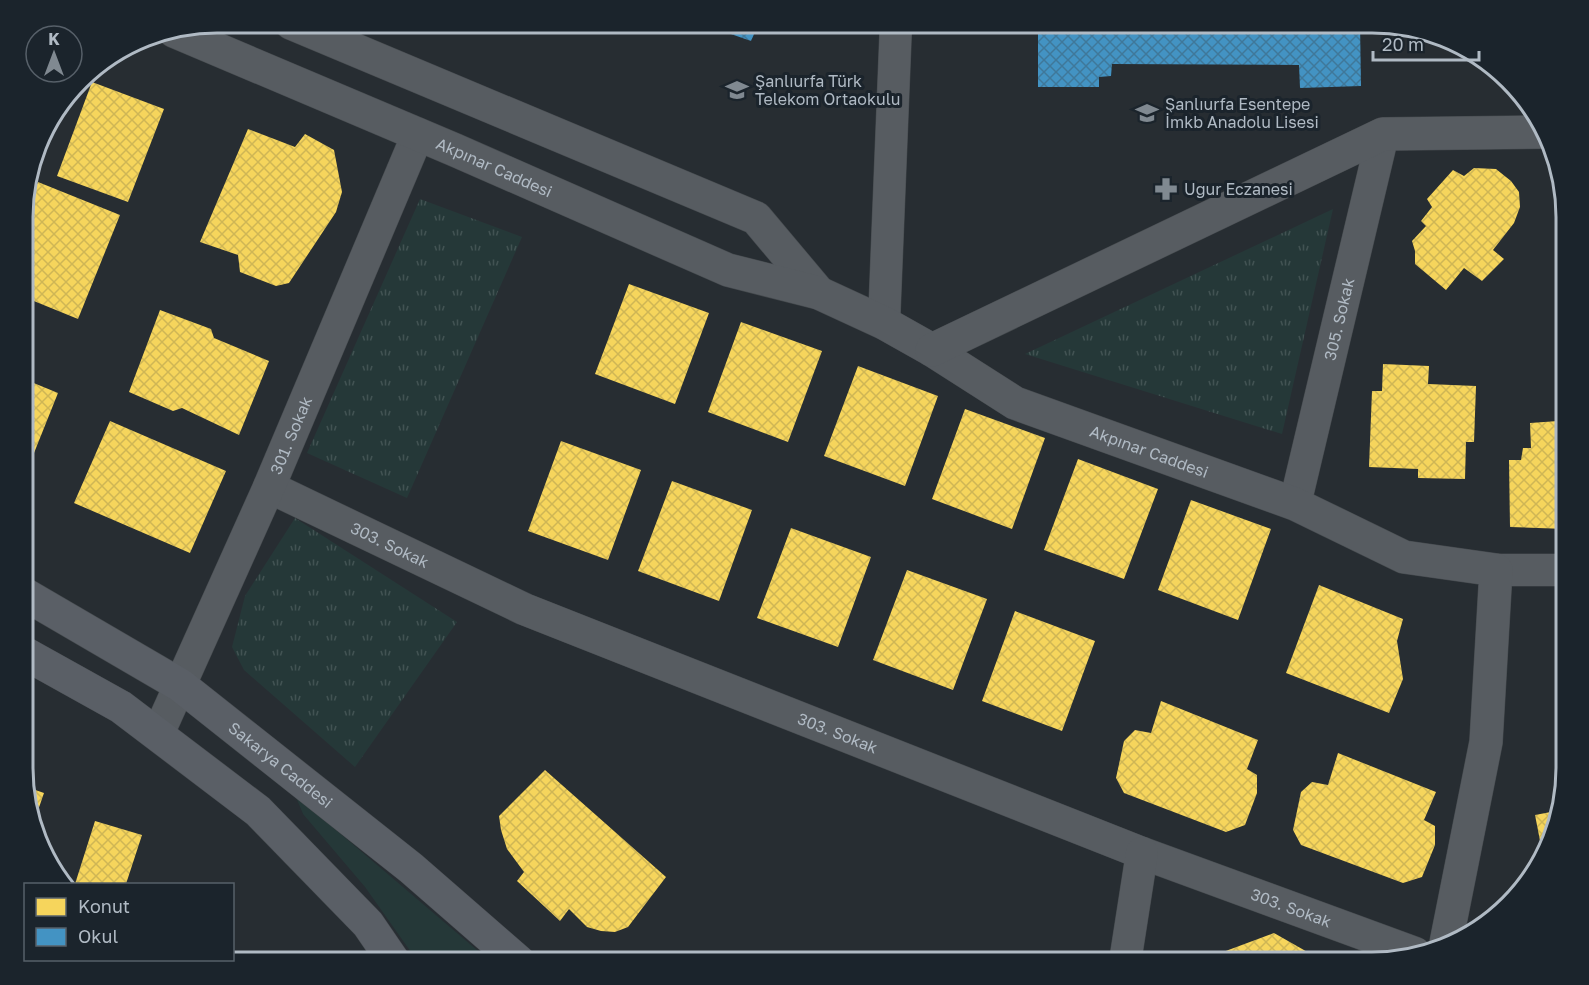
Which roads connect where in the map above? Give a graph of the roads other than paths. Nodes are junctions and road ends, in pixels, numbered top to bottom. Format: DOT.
graph roads {
  1 [pos="317,33"];
  2 [pos="896,33"];
  3 [pos="186,36"];
  4 [pos="1535,132"];
  5 [pos="418,134"];
  6 [pos="1383,134"];
  7 [pos="819,293"];
  8 [pos="884,323"];
  9 [pos="932,350"];
  10 [pos="269,487"];
  11 [pos="1295,504"];
  12 [pos="1496,570"];
  13 [pos="1556,570"];
  14 [pos="33,599"];
  15 [pos="33,658"];
  16 [pos="180,685"];
  17 [pos="158,734"];
  18 [pos="1142,853"];
  19 [pos="1447,936"];
  20 [pos="1403,949"];
  21 [pos="387,952"];
  22 [pos="508,952"];
  23 [pos="1127,952"];
  1 -- 7 [label="street, Akpınar Caddesi"];
  2 -- 8 [label="street"];
  3 -- 5 [label="street, Akpınar Caddesi"];
  4 -- 6 [label="street"];
  5 -- 7 [label="street, Akpınar Caddesi"];
  5 -- 10 [label="street, 301. Sokak"];
  6 -- 9 [label="street"];
  6 -- 11 [label="street, 305. Sokak"];
  7 -- 8 [label="street, Akpınar Caddesi"];
  8 -- 9 [label="street, Akpınar Caddesi"];
  9 -- 11 [label="street, Akpınar Caddesi"];
  10 -- 16 [label="street, 301. Sokak"];
  10 -- 18 [label="street, 303. Sokak"];
  11 -- 12 [label="street, Akpınar Caddesi"];
  12 -- 13 [label="street"];
  12 -- 19 [label="street"];
  14 -- 16 [label="main road, Sakarya Caddesi"];
  15 -- 17 [label="main road"];
  16 -- 17 [label="street, 301. Sokak"];
  16 -- 22 [label="main road, Sakarya Caddesi"];
  17 -- 21 [label="main road"];
  18 -- 20 [label="street, 303. Sokak"];
  18 -- 23 [label="street"];
}
